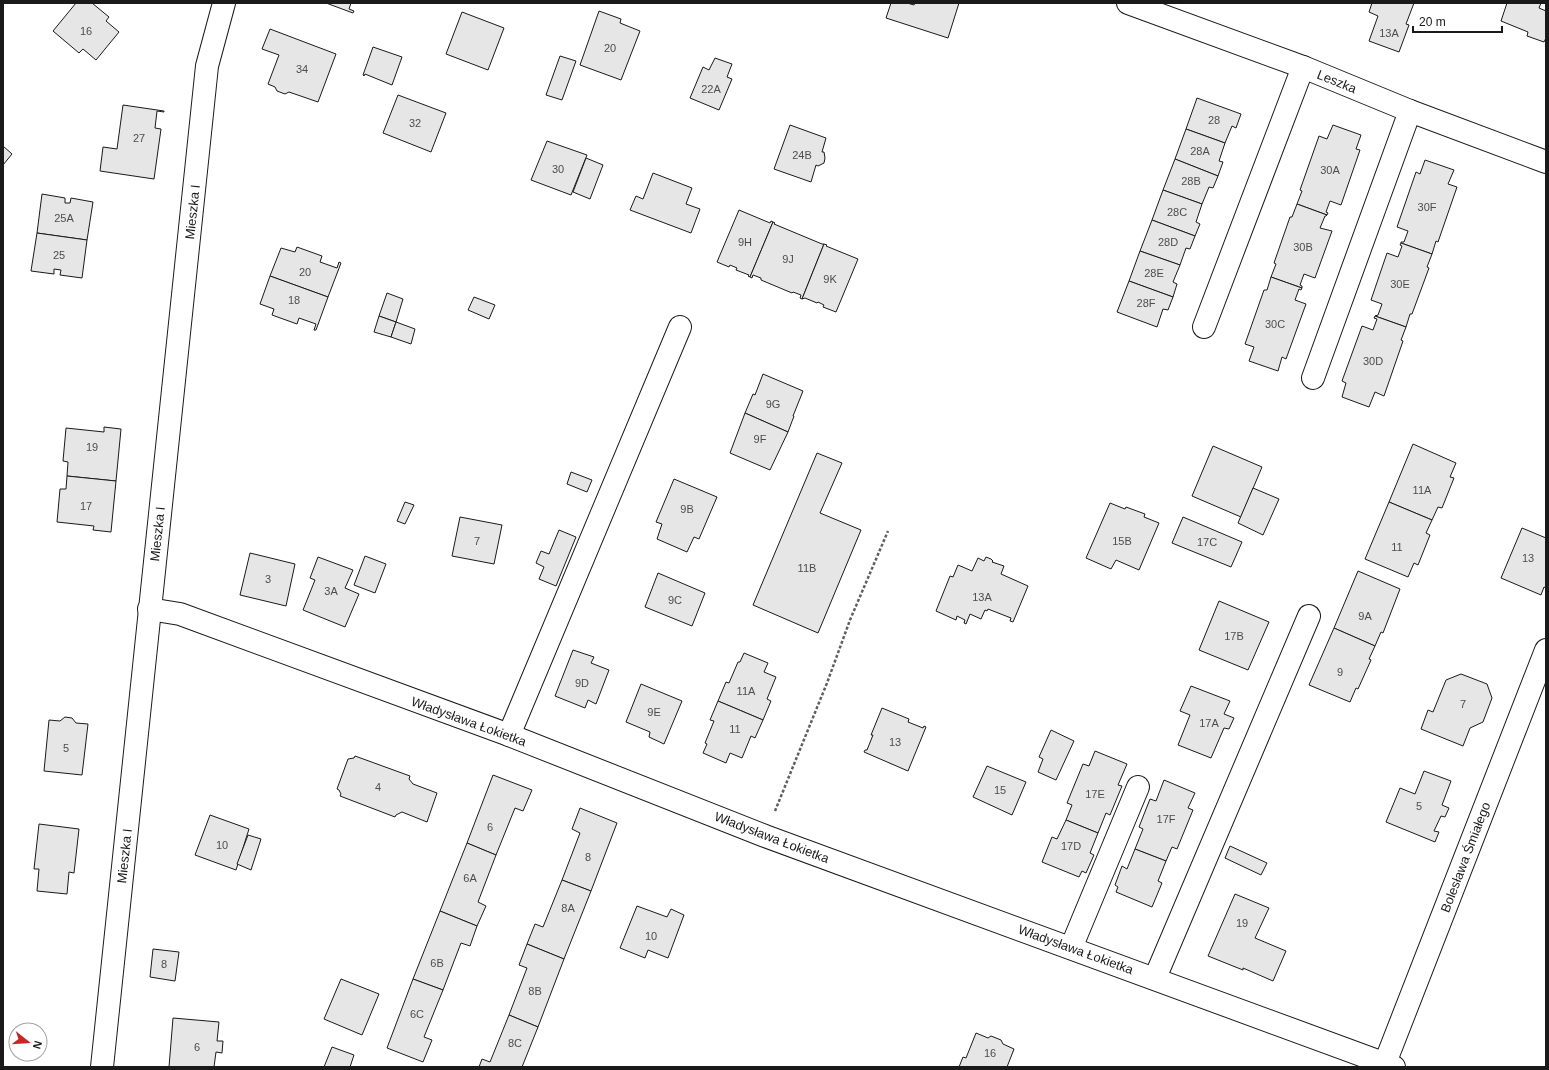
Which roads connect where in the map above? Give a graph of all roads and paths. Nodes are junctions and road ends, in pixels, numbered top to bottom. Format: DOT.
graph roads {
  1 [pos="224,3"];
  2 [pos="1128,3"];
  3 [pos="1169,10"];
  4 [pos="1303,67"];
  5 [pos="1410,111"];
  6 [pos="1546,162"];
  7 [pos="680,327"];
  8 [pos="1204,327"];
  9 [pos="1313,378"];
  10 [pos="888,532"];
  11 [pos="150,609"];
  12 [pos="1310,616"];
  13 [pos="1546,650"];
  14 [pos="510,735"];
  15 [pos="1138,787"];
  16 [pos="765,836"];
  17 [pos="1071,948"];
  18 [pos="1155,978"];
  19 [pos="1389,1065"];
  20 [pos="102,1067"];
  1 -- 11 [label="street, Mieszka I"];
  2 -- 3 [label="street, Leszka"];
  3 -- 4 [label="street, Leszka"];
  4 -- 5 [label="street, Leszka"];
  4 -- 8 [label="street"];
  5 -- 6 [label="street, Leszka"];
  5 -- 9 [label="street"];
  7 -- 14 [label="street"];
  10 -- 16 [label="path"];
  11 -- 14 [label="street, Władysława Łokietka"];
  11 -- 20 [label="street, Mieszka I"];
  12 -- 18 [label="street"];
  13 -- 19 [label="street, Bolesława Śmiałego"];
  14 -- 16 [label="street, Władysława Łokietka"];
  15 -- 17 [label="street"];
  16 -- 17 [label="street, Władysława Łokietka"];
  17 -- 18 [label="street, Władysława Łokietka"];
  18 -- 19 [label="street, Władysława Łokietka"];
}
